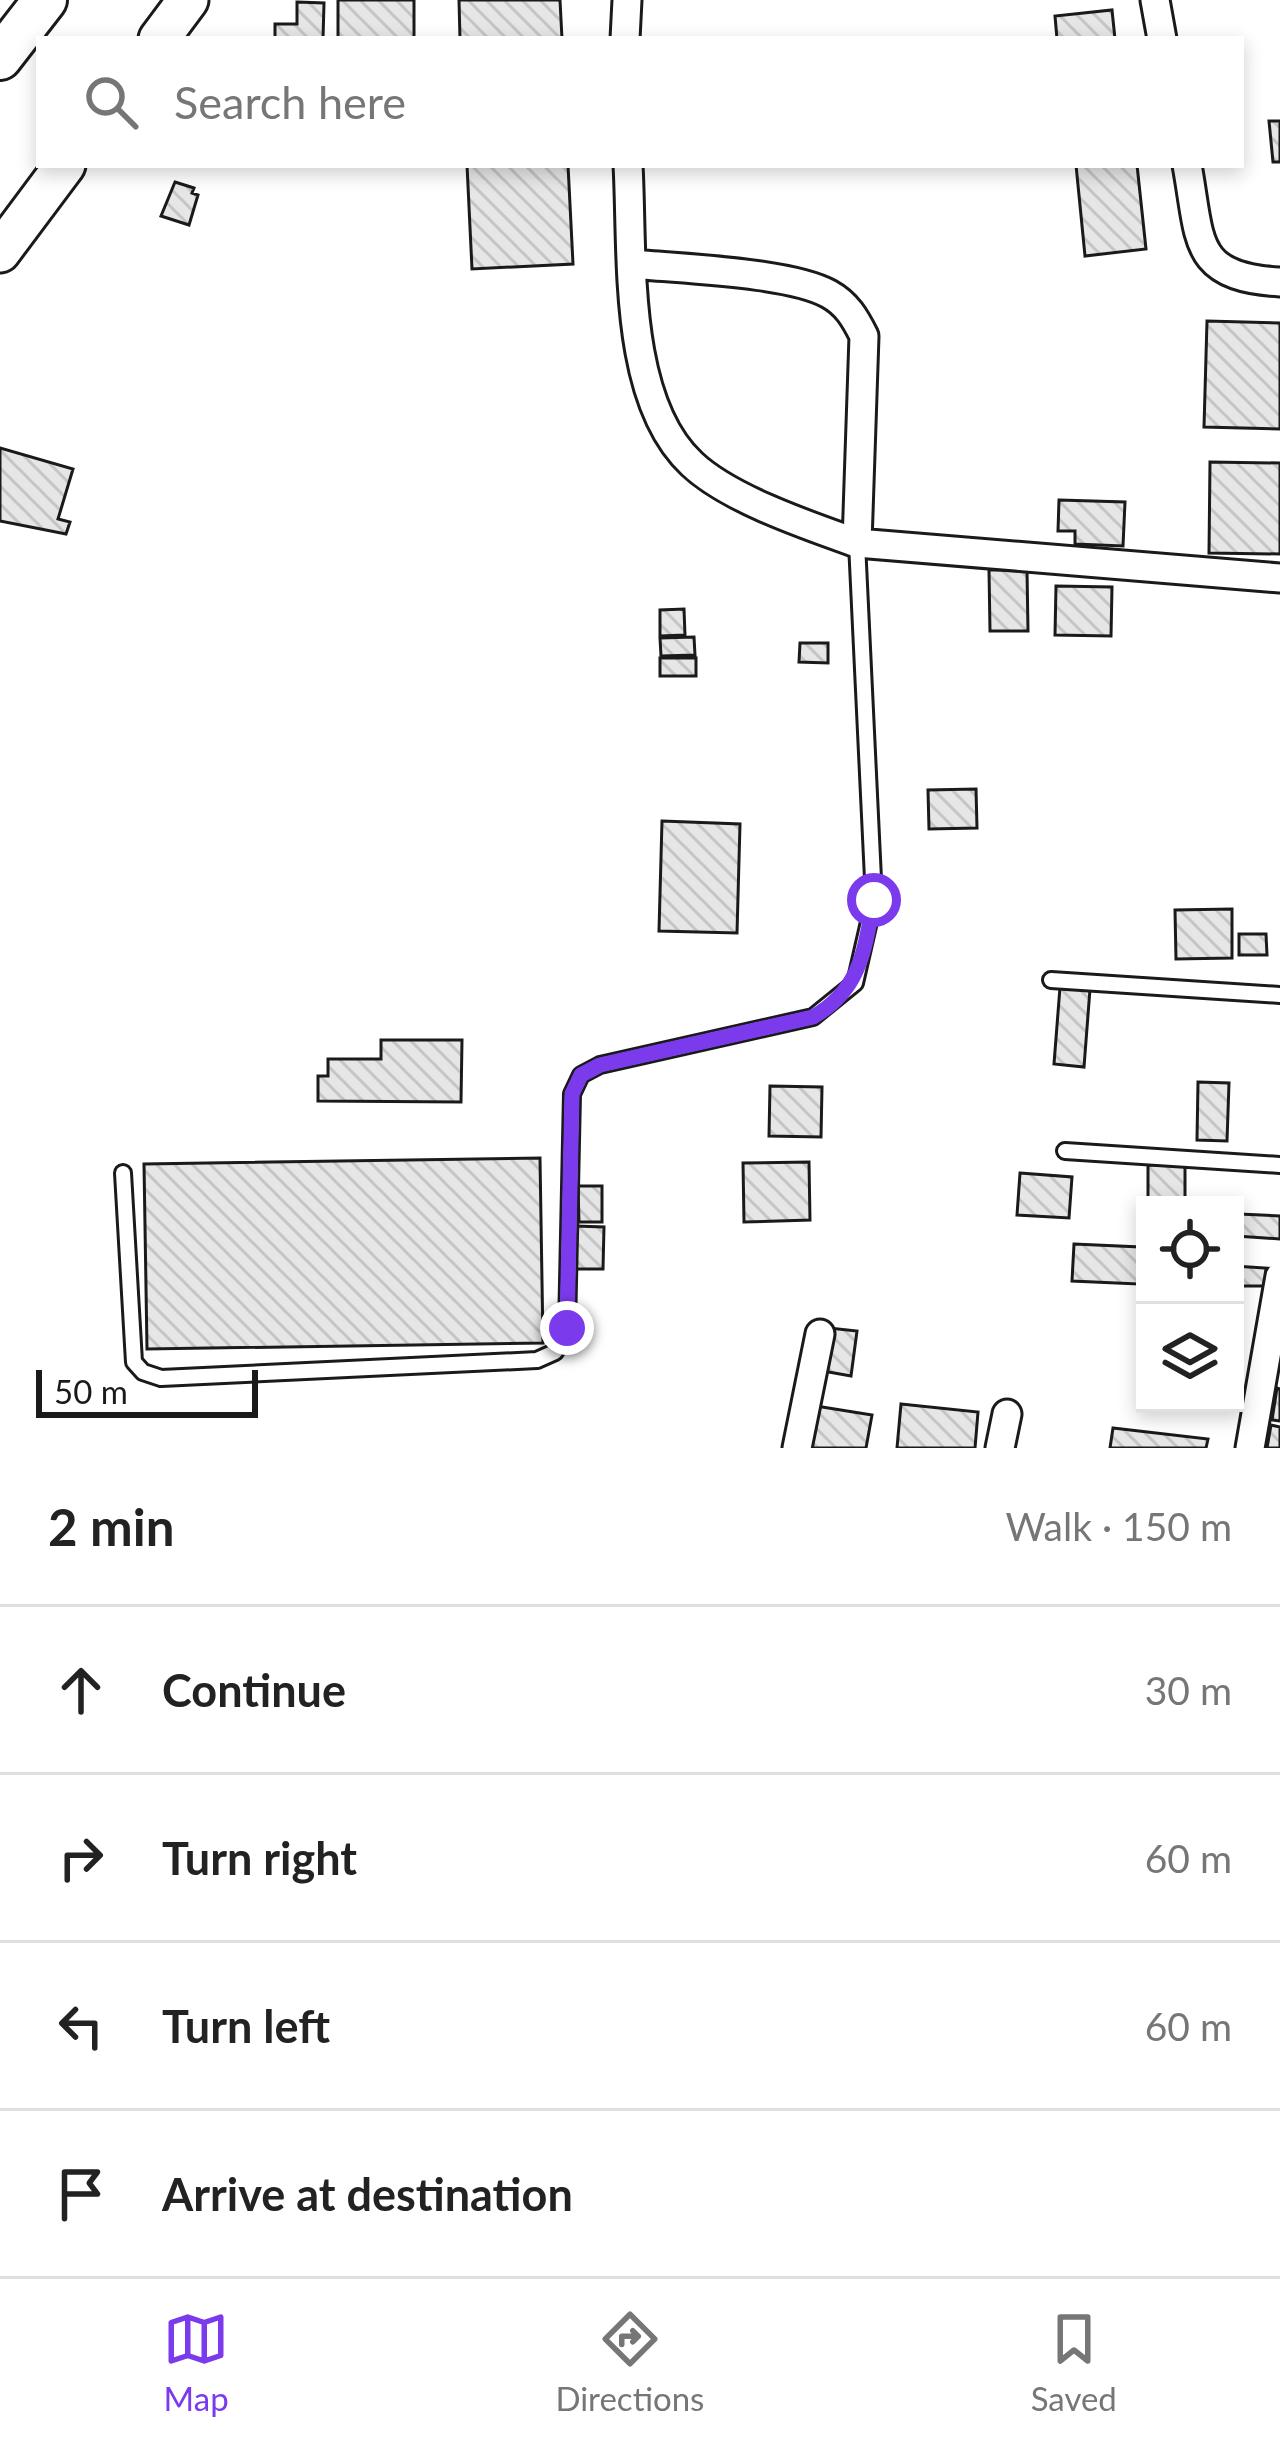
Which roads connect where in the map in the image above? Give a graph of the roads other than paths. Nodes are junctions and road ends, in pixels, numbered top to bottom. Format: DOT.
graph roads {
  1 [pos="45,0"];
  2 [pos="188,0"];
  3 [pos="627,0"];
  4 [pos="1155,0"];
  5 [pos="161,36"];
  6 [pos="625,36"];
  7 [pos="1161,36"];
  8 [pos="0,58"];
  9 [pos="63,168"];
  10 [pos="628,168"];
  11 [pos="1187,168"];
  12 [pos="0,252"];
  13 [pos="633,264"];
  14 [pos="1280,282"];
  15 [pos="857,543"];
  16 [pos="1280,578"];
  17 [pos="1051,980"];
  18 [pos="1280,994"];
  19 [pos="1065,1151"];
  20 [pos="1280,1165"];
  21 [pos="123,1173"];
  22 [pos="1244,1252"];
  23 [pos="1280,1254"];
  24 [pos="1280,1276"];
  25 [pos="820,1334"];
  26 [pos="1006,1414"];
  27 [pos="797,1448"];
  28 [pos="1000,1448"];
  29 [pos="1250,1448"];
  1 -- 8 [label="main road"];
  2 -- 5 [label="street"];
  3 -- 6 [label="street"];
  4 -- 7 [label="street"];
  9 -- 12 [label="street"];
  10 -- 13 [label="street"];
  11 -- 14 [label="street"];
  13 -- 15 [label="street"];
  13 -- 15 [label="street"];
  15 -- 16 [label="street"];
  15 -- 21 [label="lane"];
  17 -- 18 [label="lane"];
  19 -- 20 [label="lane"];
  22 -- 23 [label="street"];
  24 -- 29 [label="street"];
  25 -- 27 [label="street"];
  26 -- 28 [label="street"];
}
